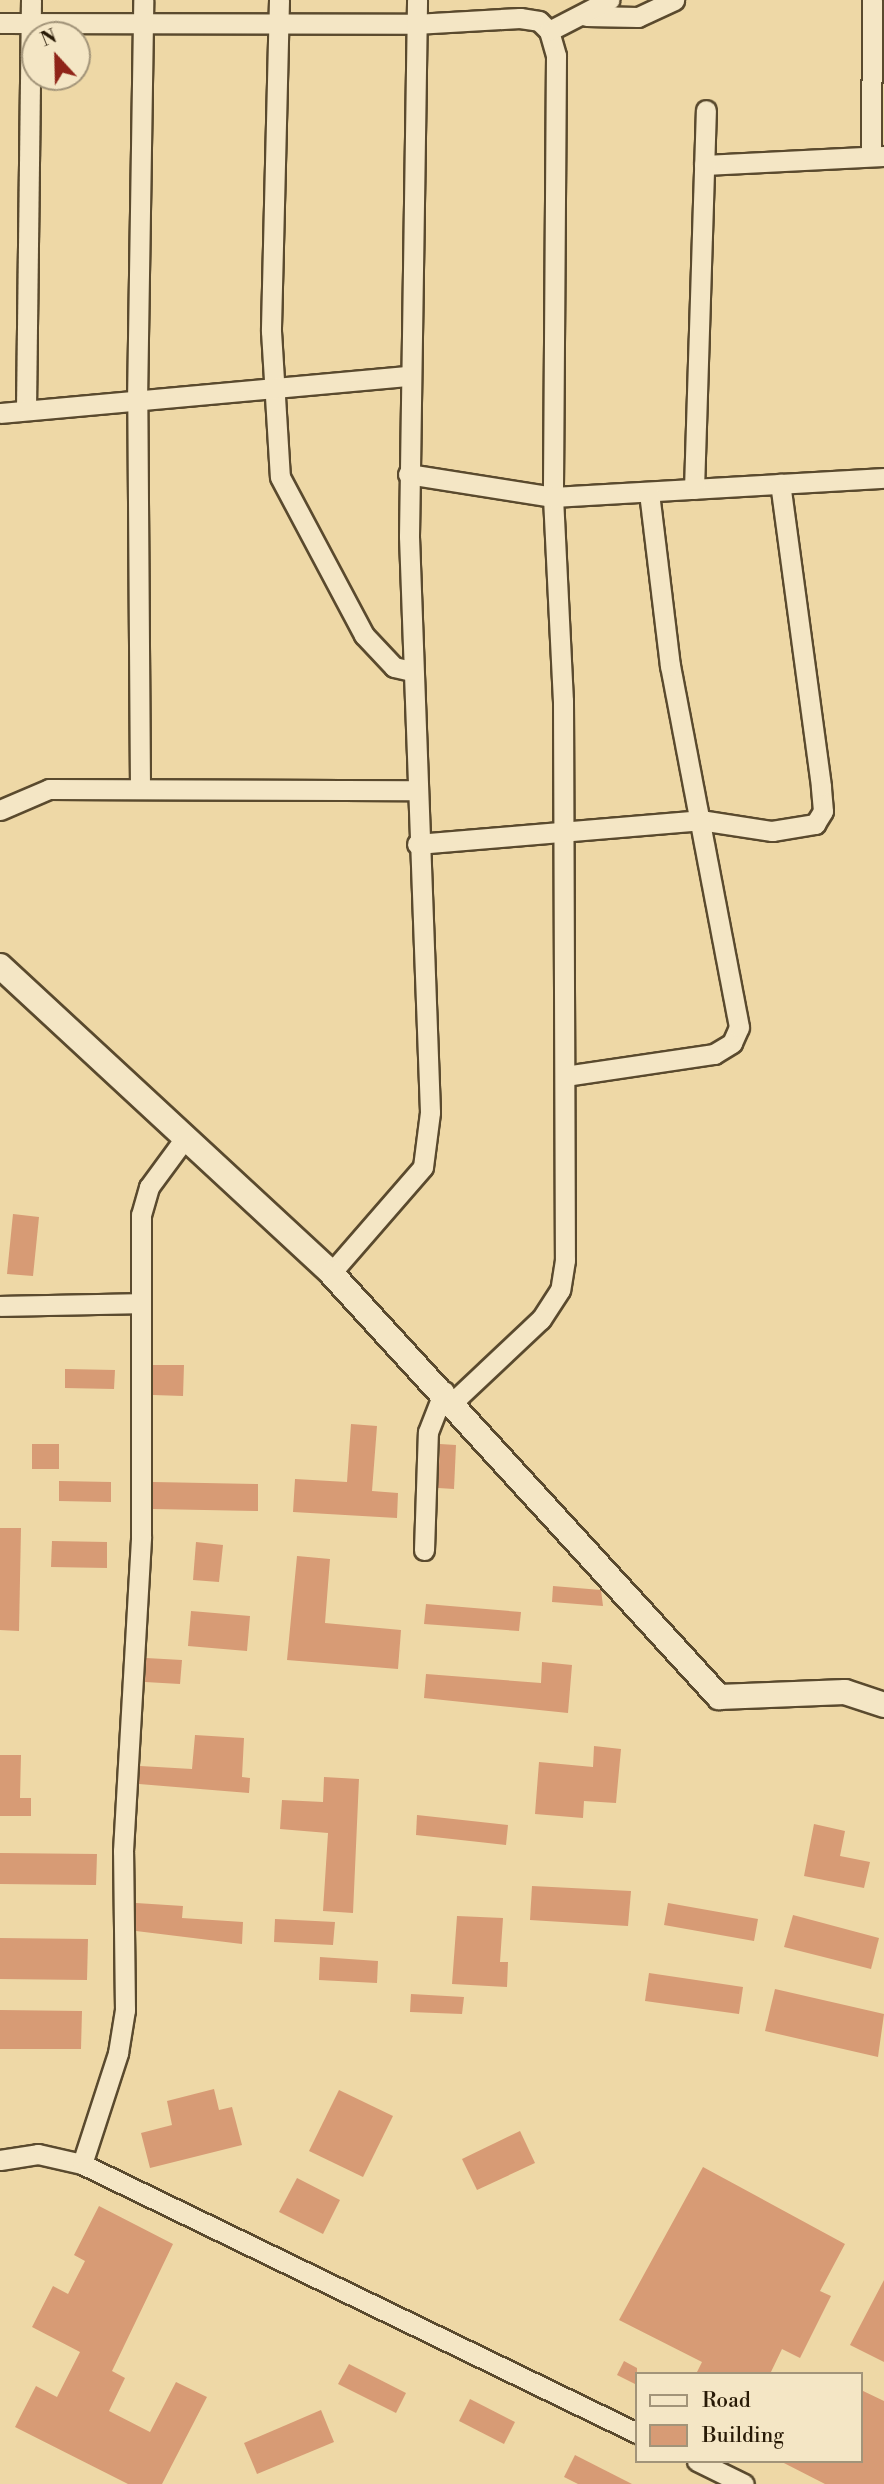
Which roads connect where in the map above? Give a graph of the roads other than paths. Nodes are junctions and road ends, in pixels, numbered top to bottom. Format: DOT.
graph roads {
  1 [pos="31,0"];
  2 [pos="144,0"];
  3 [pos="279,0"];
  4 [pos="417,0"];
  5 [pos="609,0"];
  6 [pos="674,0"];
  7 [pos="872,0"];
  8 [pos="586,16"];
  9 [pos="30,21"];
  10 [pos="0,23"];
  11 [pos="21,23"];
  12 [pos="91,23"];
  13 [pos="144,23"];
  14 [pos="279,23"];
  15 [pos="415,24"];
  16 [pos="549,31"];
  17 [pos="29,91"];
  18 [pos="706,110"];
  19 [pos="878,156"];
  20 [pos="704,165"];
  21 [pos="408,376"];
  22 [pos="274,388"];
  23 [pos="137,402"];
  24 [pos="26,409"];
  25 [pos="0,413"];
  26 [pos="408,474"];
  27 [pos="884,478"];
  28 [pos="780,484"];
  29 [pos="694,489"];
  30 [pos="649,492"];
  31 [pos="553,497"];
  32 [pos="412,671"];
  33 [pos="140,788"];
  34 [pos="415,790"];
  35 [pos="0,810"];
  36 [pos="700,820"];
  37 [pos="564,830"];
  38 [pos="417,844"];
  39 [pos="0,966"];
  40 [pos="565,1076"];
  41 [pos="185,1138"];
  42 [pos="331,1273"];
  43 [pos="138,1303"];
  44 [pos="0,1306"];
  45 [pos="448,1396"];
  46 [pos="424,1550"];
  47 [pos="884,1705"];
  48 [pos="0,2160"];
  49 [pos="82,2164"];
  50 [pos="636,2433"];
  51 [pos="700,2463"];
  52 [pos="744,2484"];
  1 -- 9 [label="street"];
  2 -- 13 [label="street"];
  3 -- 14 [label="street"];
  4 -- 15 [label="street"];
  5 -- 8 [label="street"];
  6 -- 8 [label="street"];
  7 -- 19 [label="street"];
  8 -- 16 [label="street"];
  10 -- 11 [label="street"];
  12 -- 13 [label="street"];
  13 -- 14 [label="street"];
  13 -- 23 [label="street"];
  14 -- 15 [label="street"];
  14 -- 22 [label="street"];
  15 -- 16 [label="street"];
  15 -- 21 [label="street"];
  16 -- 31 [label="street"];
  17 -- 24 [label="street"];
  18 -- 20 [label="street"];
  19 -- 20 [label="street"];
  20 -- 29 [label="street"];
  21 -- 22 [label="street"];
  21 -- 26 [label="street"];
  22 -- 23 [label="street"];
  22 -- 32 [label="street"];
  23 -- 24 [label="street"];
  23 -- 33 [label="street"];
  24 -- 25 [label="street"];
  26 -- 31 [label="street"];
  26 -- 32 [label="street"];
  27 -- 28 [label="street"];
  28 -- 29 [label="street"];
  28 -- 36 [label="street"];
  29 -- 30 [label="street"];
  30 -- 31 [label="street"];
  30 -- 36 [label="street"];
  31 -- 37 [label="street"];
  32 -- 34 [label="street"];
  33 -- 34 [label="street"];
  33 -- 35 [label="street"];
  34 -- 38 [label="street"];
  36 -- 37 [label="street"];
  36 -- 40 [label="street"];
  37 -- 38 [label="street"];
  37 -- 40 [label="street"];
  38 -- 42 [label="street"];
  39 -- 41 [label="street"];
  40 -- 45 [label="street"];
  41 -- 42 [label="street"];
  41 -- 43 [label="street"];
  42 -- 45 [label="street"];
  43 -- 44 [label="street"];
  43 -- 49 [label="street"];
  45 -- 46 [label="street"];
  45 -- 47 [label="street"];
  48 -- 49 [label="street"];
  49 -- 50 [label="street"];
  51 -- 52 [label="street"];
}
